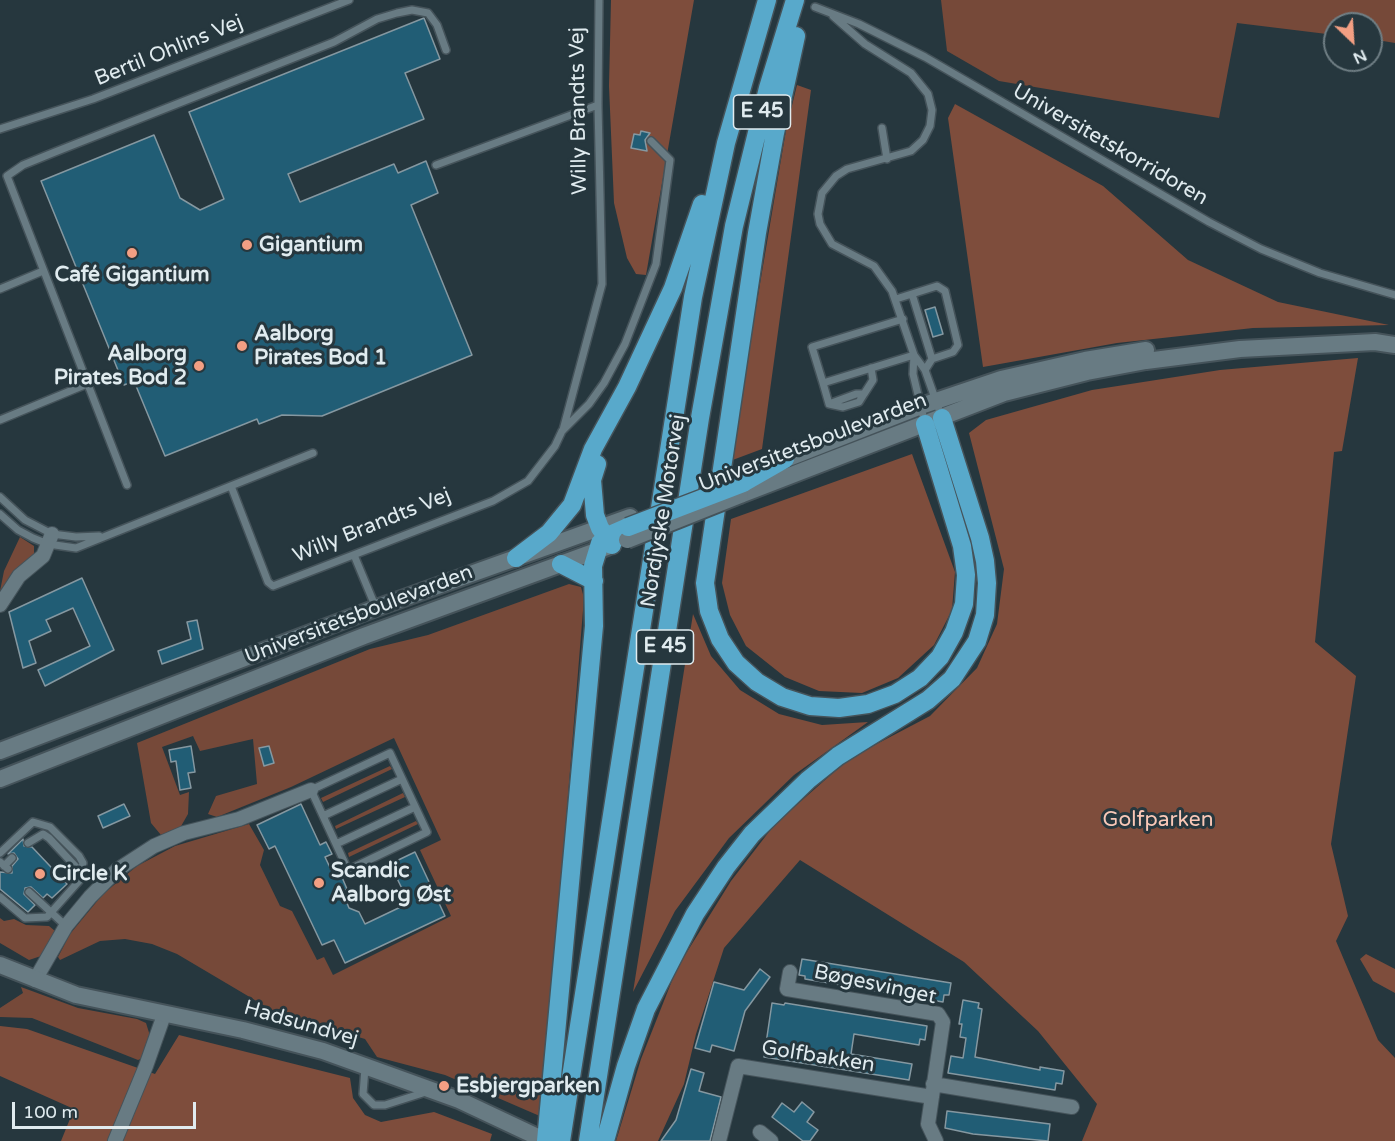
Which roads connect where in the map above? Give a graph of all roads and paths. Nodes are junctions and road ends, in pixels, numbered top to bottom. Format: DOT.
graph roads {
  1 [pos="349,0"];
  2 [pos="599,0"];
  3 [pos="767,0"];
  4 [pos="795,0"];
  5 [pos="811,4"];
  6 [pos="829,13"];
  7 [pos="446,50"];
  8 [pos="745,71"];
  9 [pos="598,105"];
  10 [pos="882,128"];
  11 [pos="0,129"];
  12 [pos="651,141"];
  13 [pos="887,159"];
  14 [pos="436,165"];
  15 [pos="43,271"];
  16 [pos="0,288"];
  17 [pos="912,294"];
  18 [pos="1395,296"];
  19 [pos="896,299"];
  20 [pos="903,319"];
  21 [pos="1395,335"];
  22 [pos="1395,345"];
  23 [pos="914,355"];
  24 [pos="932,359"];
  25 [pos="871,368"];
  26 [pos="925,370"];
  27 [pos="823,383"];
  28 [pos="87,384"];
  29 [pos="931,412"];
  30 [pos="0,420"];
  31 [pos="607,428"];
  32 [pos="562,431"];
  33 [pos="313,453"];
  34 [pos="785,459"];
  35 [pos="742,484"];
  36 [pos="127,486"];
  37 [pos="231,486"];
  38 [pos="0,497"];
  39 [pos="0,514"];
  40 [pos="614,535"];
  41 [pos="102,536"];
  42 [pos="50,539"];
  43 [pos="354,555"];
  44 [pos="516,558"];
  45 [pos="561,564"];
  46 [pos="594,581"];
  47 [pos="0,605"];
  48 [pos="376,608"];
  49 [pos="0,751"];
  50 [pos="0,779"];
  51 [pos="402,779"];
  52 [pos="311,790"];
  53 [pos="415,807"];
  54 [pos="323,816"];
  55 [pos="28,843"];
  56 [pos="336,844"];
  57 [pos="0,853"];
  58 [pos="12,858"];
  59 [pos="4,866"];
  60 [pos="74,888"];
  61 [pos="29,892"];
  62 [pos="0,897"];
  63 [pos="51,915"];
  64 [pos="66,926"];
  65 [pos="0,965"];
  66 [pos="790,972"];
  67 [pos="35,980"];
  68 [pos="164,1015"];
  69 [pos="366,1065"];
  70 [pos="444,1086"];
  71 [pos="932,1090"];
  72 [pos="1072,1107"];
  73 [pos="115,1141"];
  74 [pos="546,1141"];
  75 [pos="561,1141"];
  76 [pos="588,1141"];
  77 [pos="605,1141"];
  78 [pos="719,1141"];
  79 [pos="936,1141"];
  1 -- 11 [label="lane, Bertil Ohlins Vej"];
  2 -- 9 [label="lane, Willy Brandts Vej"];
  3 -- 8 [label="highway, Nordjyske Motorvej / E 45"];
  4 -- 76 [label="highway, Nordjyske Motorvej / E 45"];
  5 -- 6 [label="lane, Universitetskorridoren"];
  5 -- 29 [label="highway"];
  6 -- 13 [label="lane"];
  6 -- 18 [label="lane, Universitetskorridoren"];
  7 -- 15 [label="lane"];
  8 -- 31 [label="highway"];
  8 -- 75 [label="highway, Nordjyske Motorvej / E 45"];
  9 -- 14 [label="lane"];
  9 -- 32 [label="lane, Willy Brandts Vej"];
  10 -- 13 [label="lane"];
  12 -- 32 [label="lane, Willy Brandts Vej"];
  13 -- 19 [label="lane"];
  15 -- 16 [label="lane"];
  15 -- 28 [label="lane"];
  17 -- 19 [label="lane"];
  17 -- 24 [label="lane"];
  17 -- 24 [label="lane"];
  19 -- 20 [label="lane"];
  20 -- 23 [label="lane"];
  20 -- 27 [label="lane"];
  21 -- 29 [label="main road, Universitetsboulevarden"];
  22 -- 29 [label="main road, Universitetsboulevarden"];
  23 -- 25 [label="lane"];
  23 -- 26 [label="lane"];
  23 -- 29 [label="lane"];
  24 -- 26 [label="lane"];
  25 -- 27 [label="lane"];
  25 -- 27 [label="lane"];
  26 -- 29 [label="lane"];
  28 -- 30 [label="lane"];
  28 -- 36 [label="lane"];
  29 -- 34 [label="main road, Universitetsboulevarden"];
  29 -- 35 [label="main road, Universitetsboulevarden"];
  29 -- 77 [label="highway"];
  31 -- 40 [label="highway"];
  31 -- 44 [label="highway"];
  32 -- 43 [label="lane, Willy Brandts Vej"];
  33 -- 37 [label="lane"];
  34 -- 35 [label="highway"];
  35 -- 40 [label="highway, bridge"];
  37 -- 41 [label="lane"];
  37 -- 43 [label="lane, Willy Brandts Vej"];
  38 -- 42 [label="lane"];
  39 -- 42 [label="lane"];
  40 -- 44 [label="main road, Universitetsboulevarden"];
  40 -- 45 [label="main road, Universitetsboulevarden"];
  40 -- 46 [label="highway"];
  41 -- 42 [label="lane"];
  41 -- 42 [label="lane"];
  42 -- 47 [label="street"];
  43 -- 48 [label="lane"];
  44 -- 48 [label="main road, Universitetsboulevarden"];
  45 -- 46 [label="highway"];
  45 -- 50 [label="main road, Universitetsboulevarden"];
  46 -- 74 [label="highway"];
  48 -- 49 [label="main road, Universitetsboulevarden"];
  51 -- 52 [label="lane"];
  51 -- 53 [label="lane"];
  51 -- 54 [label="lane"];
  52 -- 54 [label="lane"];
  52 -- 64 [label="street"];
  53 -- 56 [label="lane"];
  53 -- 56 [label="lane"];
  54 -- 56 [label="lane"];
  55 -- 60 [label="lane"];
  57 -- 60 [label="lane"];
  58 -- 59 [label="lane"];
  60 -- 63 [label="lane"];
  61 -- 63 [label="lane"];
  62 -- 63 [label="lane"];
  63 -- 64 [label="lane"];
  64 -- 67 [label="street"];
  65 -- 67 [label="main road, Hadsundvej"];
  66 -- 71 [label="street, Bøgesvinget"];
  67 -- 68 [label="main road, Hadsundvej"];
  68 -- 69 [label="main road, Hadsundvej"];
  68 -- 73 [label="street"];
  69 -- 70 [label="lane"];
  69 -- 74 [label="main road, Hadsundvej"];
  71 -- 72 [label="street"];
  71 -- 78 [label="street, Golfbakken"];
  71 -- 79 [label="street, Bøgesvinget"];
}
